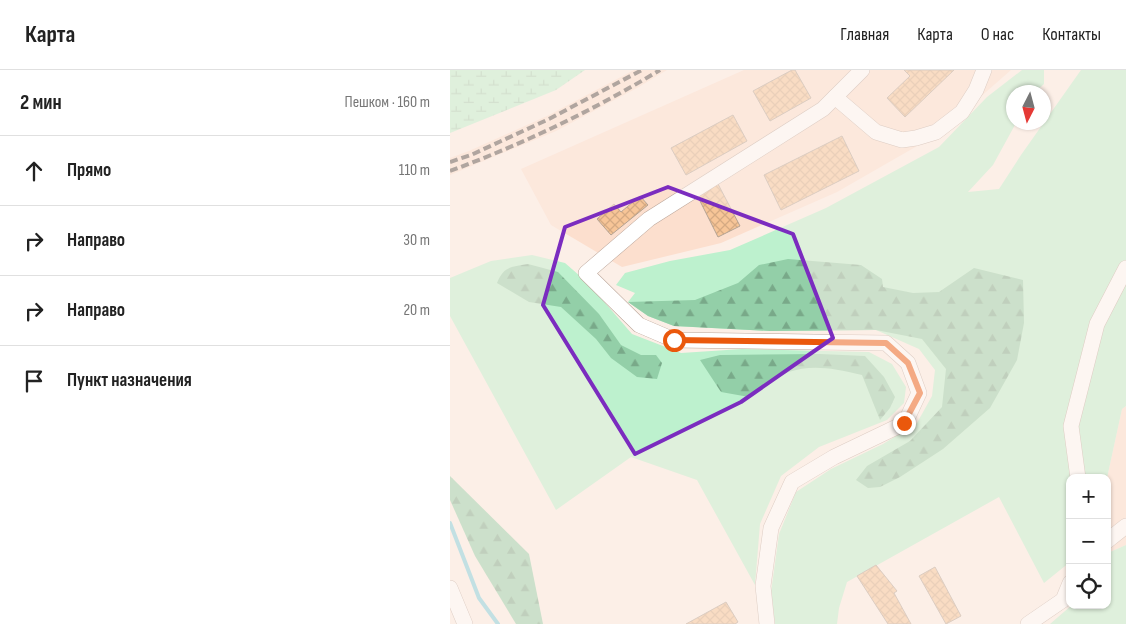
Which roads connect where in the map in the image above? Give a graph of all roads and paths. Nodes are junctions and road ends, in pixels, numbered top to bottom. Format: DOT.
graph roads {
  1 [pos="862,70"];
  2 [pos="984,70"];
  3 [pos="835,97"];
  4 [pos="1126,268"];
  5 [pos="1077,474"];
  6 [pos="1126,526"];
  7 [pos="1111,538"];
  8 [pos="450,588"];
  9 [pos="1066,592"];
  10 [pos="466,624"];
  11 [pos="766,624"];
  12 [pos="1028,624"];
  1 -- 3 [label="street"];
  2 -- 3 [label="street"];
  3 -- 11 [label="street"];
  4 -- 5 [label="street"];
  6 -- 7 [label="street"];
  8 -- 10 [label="street"];
  9 -- 12 [label="street"];
}
